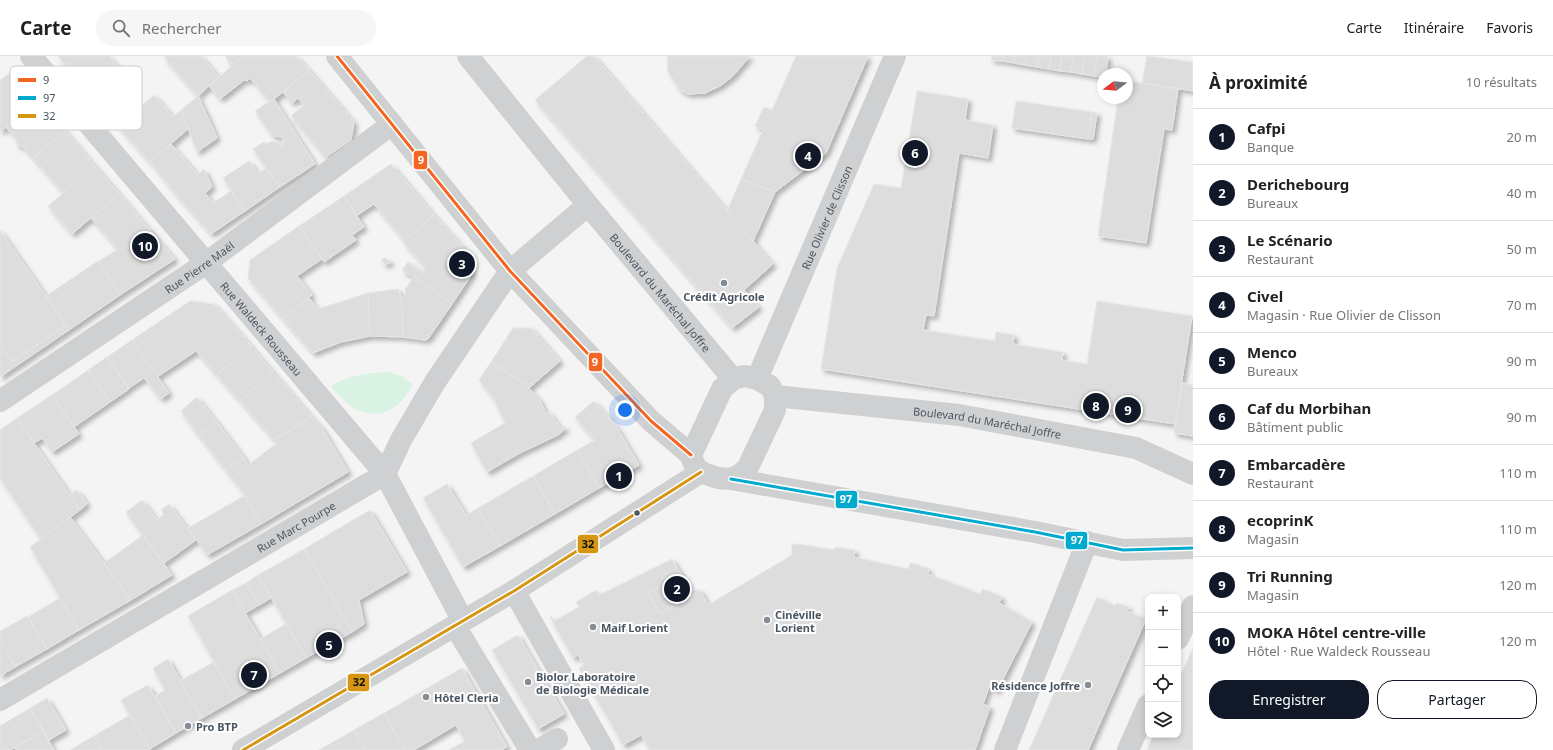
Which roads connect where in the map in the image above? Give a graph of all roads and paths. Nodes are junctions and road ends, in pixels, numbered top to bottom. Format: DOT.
graph roads {
  1 [pos="31,56"];
  2 [pos="337,56"];
  3 [pos="468,56"];
  4 [pos="896,56"];
  5 [pos="39,66"];
  6 [pos="392,124"];
  7 [pos="94,130"];
  8 [pos="588,205"];
  9 [pos="206,263"];
  10 [pos="510,271"];
  11 [pos="733,379"];
  12 [pos="757,379"];
  13 [pos="775,396"];
  14 [pos="0,402"];
  15 [pos="696,463"];
  16 [pos="385,474"];
  17 [pos="1193,474"];
  18 [pos="731,479"];
  19 [pos="1087,542"];
  20 [pos="1193,548"];
  21 [pos="514,591"];
  22 [pos="1193,606"];
  23 [pos="459,624"];
  24 [pos="1181,632"];
  25 [pos="0,700"];
  26 [pos="1145,712"];
  27 [pos="557,739"];
  28 [pos="268,744"];
  29 [pos="243,750"];
  30 [pos="530,750"];
  31 [pos="539,750"];
  32 [pos="604,750"];
  33 [pos="1005,750"];
  34 [pos="1128,750"];
  1 -- 5 [label="street, Rue Waldeck Rousseau"];
  2 -- 6 [label="street"];
  3 -- 8 [label="street, Boulevard du Maréchal Joffre"];
  4 -- 12 [label="street, Rue Olivier de Clisson"];
  6 -- 9 [label="street, Rue Pierre Maël"];
  6 -- 10 [label="street"];
  7 -- 9 [label="street, Rue Waldeck Rousseau"];
  8 -- 10 [label="street"];
  8 -- 11 [label="street, Boulevard du Maréchal Joffre"];
  9 -- 14 [label="street, Rue Pierre Maël"];
  9 -- 16 [label="street, Rue Waldeck Rousseau"];
  10 -- 15 [label="street"];
  10 -- 16 [label="street"];
  11 -- 12 [label="street"];
  11 -- 15 [label="street"];
  12 -- 13 [label="street"];
  13 -- 17 [label="street, Boulevard du Maréchal Joffre"];
  13 -- 18 [label="street"];
  15 -- 18 [label="street"];
  15 -- 21 [label="street"];
  16 -- 23 [label="street, Rue Waldeck Rousseau"];
  16 -- 25 [label="street, Rue Marc Pourpe"];
  18 -- 19 [label="street"];
  19 -- 20 [label="street"];
  19 -- 33 [label="street"];
  21 -- 23 [label="street"];
  21 -- 32 [label="street"];
  22 -- 24 [label="street"];
  23 -- 28 [label="street"];
  23 -- 30 [label="street, Rue Waldeck Rousseau"];
  26 -- 34 [label="street"];
  27 -- 31 [label="street"];
  28 -- 29 [label="street"];
}
